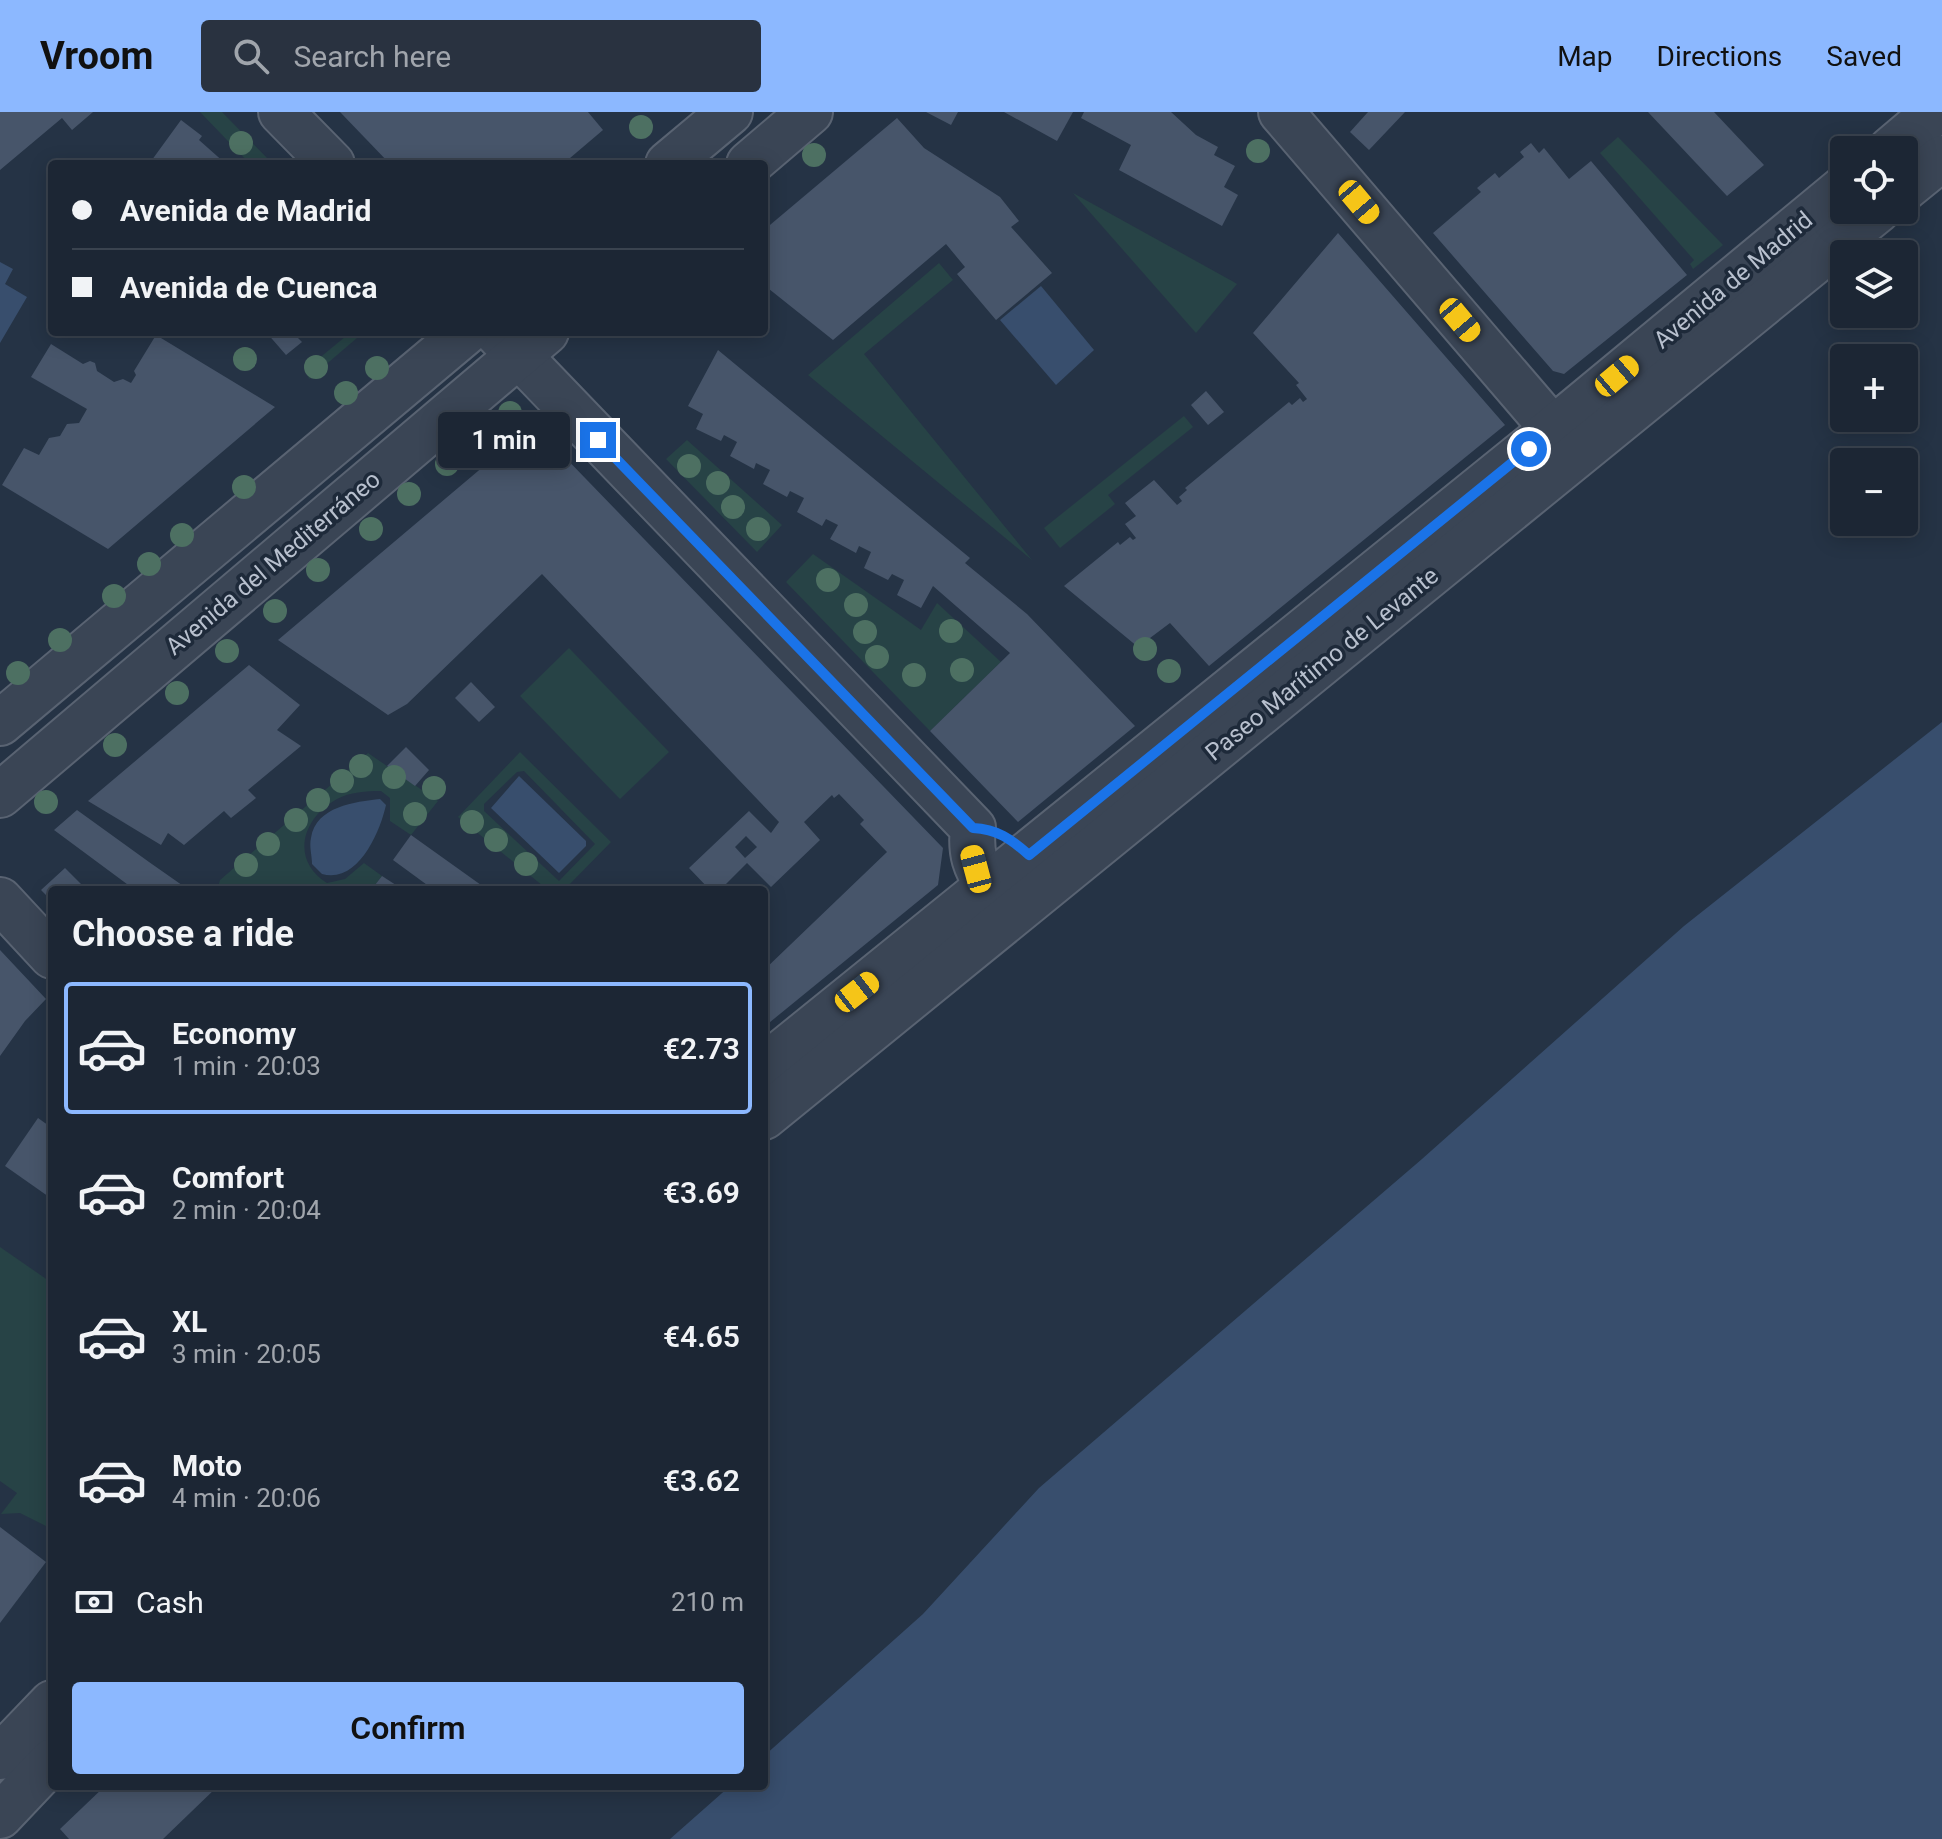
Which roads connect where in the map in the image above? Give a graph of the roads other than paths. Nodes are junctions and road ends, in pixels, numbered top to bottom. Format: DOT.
graph roads {
  1 [pos="281,112"];
  2 [pos="730,112"];
  3 [pos="810,112"];
  4 [pos="1281,112"];
  5 [pos="1935,112"];
  6 [pos="1907,136"];
  7 [pos="1942,158"];
  8 [pos="328,160"];
  9 [pos="673,160"];
  10 [pos="754,160"];
  11 [pos="1918,178"];
  12 [pos="1830,200"];
  13 [pos="1861,224"];
  14 [pos="461,336"];
  15 [pos="520,340"];
  16 [pos="1553,429"];
  17 [pos="0,723"];
  18 [pos="0,795"];
  19 [pos="973,828"];
  20 [pos="1029,855"];
  21 [pos="989,888"];
  22 [pos="0,900"];
  23 [pos="48,952"];
  24 [pos="768,1064"];
  25 [pos="768,1114"];
  26 [pos="48,1707"];
  27 [pos="0,1757"];
  28 [pos="48,1765"];
  29 [pos="0,1816"];
  1 -- 8 [label="street"];
  2 -- 9 [label="street"];
  3 -- 10 [label="street"];
  4 -- 16 [label="street"];
  5 -- 6 [label="street"];
  7 -- 11 [label="street"];
  12 -- 16 [label="street, Avenida de Madrid"];
  13 -- 25 [label="street, Paseo Marítimo de Levante"];
  14 -- 17 [label="street"];
  15 -- 18 [label="street, Avenida del Mediterráneo"];
  15 -- 19 [label="street"];
  16 -- 20 [label="street, Avenida de Madrid"];
  19 -- 20 [label="street"];
  19 -- 21 [label="street"];
  20 -- 21 [label="street, Avenida de Madrid"];
  21 -- 24 [label="street, Avenida de Madrid"];
  22 -- 23 [label="street"];
  26 -- 27 [label="street"];
  28 -- 29 [label="street"];
}
